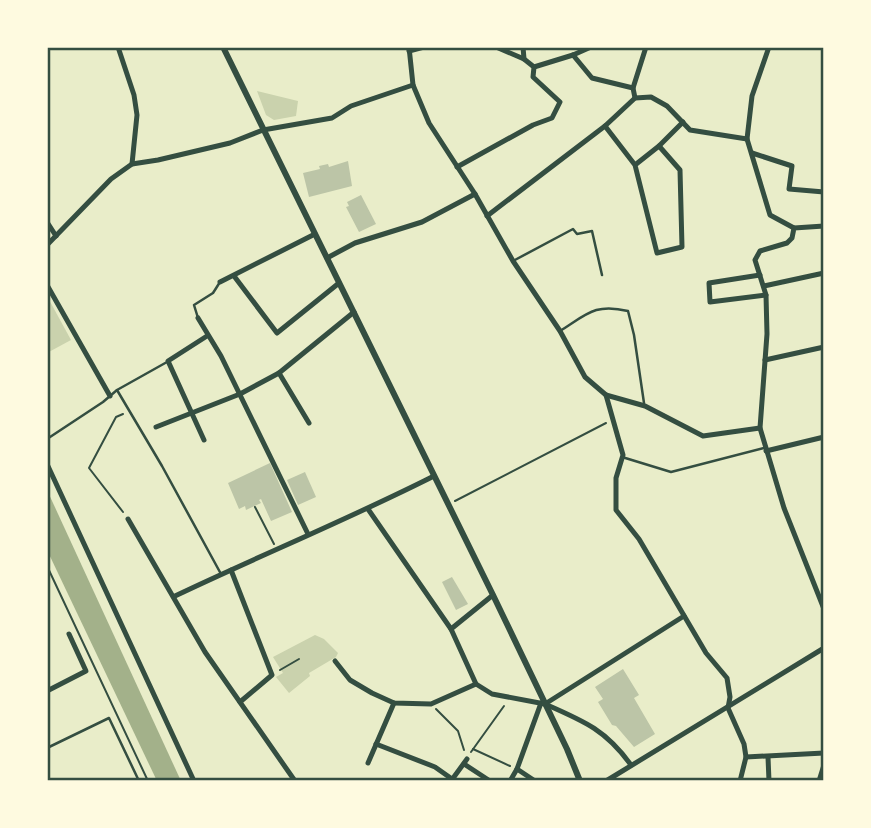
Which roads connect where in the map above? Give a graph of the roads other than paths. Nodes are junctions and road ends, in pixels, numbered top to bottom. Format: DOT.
graph roads {
  1 [pos="118,47"];
  2 [pos="223,47"];
  3 [pos="424,47"];
  4 [pos="496,47"];
  5 [pos="523,47"];
  6 [pos="591,47"];
  7 [pos="646,47"];
  8 [pos="769,47"];
  9 [pos="409,49"];
  10 [pos="583,49"];
  11 [pos="573,55"];
  12 [pos="524,59"];
  13 [pos="534,67"];
  14 [pos="413,85"];
  15 [pos="633,88"];
  16 [pos="635,98"];
  17 [pos="683,122"];
  18 [pos="605,126"];
  19 [pos="263,130"];
  20 [pos="747,139"];
  21 [pos="659,146"];
  22 [pos="752,153"];
  23 [pos="132,164"];
  24 [pos="635,164"];
  25 [pos="457,167"];
  26 [pos="824,192"];
  27 [pos="475,194"];
  28 [pos="487,215"];
  29 [pos="47,222"];
  30 [pos="824,226"];
  31 [pos="794,228"];
  32 [pos="315,234"];
  33 [pos="56,236"];
  34 [pos="47,245"];
  35 [pos="327,258"];
  36 [pos="513,261"];
  37 [pos="824,273"];
  38 [pos="602,275"];
  39 [pos="760,275"];
  40 [pos="233,276"];
  41 [pos="220,282"];
  42 [pos="340,283"];
  43 [pos="47,285"];
  44 [pos="764,286"];
  45 [pos="766,295"];
  46 [pos="354,313"];
  47 [pos="198,318"];
  48 [pos="560,331"];
  49 [pos="207,336"];
  50 [pos="824,347"];
  51 [pos="765,360"];
  52 [pos="168,361"];
  53 [pos="279,373"];
  54 [pos="117,390"];
  55 [pos="240,394"];
  56 [pos="606,395"];
  57 [pos="110,396"];
  58 [pos="645,406"];
  59 [pos="192,414"];
  60 [pos="309,423"];
  61 [pos="156,427"];
  62 [pos="760,428"];
  63 [pos="824,437"];
  64 [pos="47,439"];
  65 [pos="205,440"];
  66 [pos="766,450"];
  67 [pos="622,457"];
  68 [pos="47,464"];
  69 [pos="434,476"];
  70 [pos="368,509"];
  71 [pos="128,519"];
  72 [pos="308,534"];
  73 [pos="231,570"];
  74 [pos="221,574"];
  75 [pos="493,595"];
  76 [pos="175,596"];
  77 [pos="824,609"];
  78 [pos="684,616"];
  79 [pos="451,629"];
  80 [pos="69,634"];
  81 [pos="824,648"];
  82 [pos="335,661"];
  83 [pos="476,684"];
  84 [pos="47,691"];
  85 [pos="240,702"];
  86 [pos="394,702"];
  87 [pos="543,704"];
  88 [pos="728,708"];
  89 [pos="376,744"];
  90 [pos="47,748"];
  91 [pos="824,753"];
  92 [pos="746,757"];
  93 [pos="768,757"];
  94 [pos="368,763"];
  95 [pos="631,765"];
  96 [pos="824,765"];
  97 [pos="517,769"];
  98 [pos="451,780"];
  99 [pos="139,781"];
  100 [pos="194,781"];
  101 [pos="295,781"];
  102 [pos="490,781"];
  103 [pos="510,781"];
  104 [pos="535,781"];
  105 [pos="580,781"];
  106 [pos="606,781"];
  107 [pos="740,781"];
  108 [pos="769,781"];
  109 [pos="819,781"];
  1 -- 23 [label="street"];
  2 -- 19 [label="street"];
  3 -- 9 [label="street"];
  4 -- 12 [label="street"];
  5 -- 12 [label="street"];
  6 -- 10 [label="street"];
  7 -- 15 [label="street"];
  8 -- 20 [label="street"];
  9 -- 14 [label="street"];
  10 -- 11 [label="street"];
  11 -- 13 [label="street"];
  11 -- 15 [label="street"];
  12 -- 13 [label="street"];
  13 -- 25 [label="street"];
  14 -- 19 [label="street"];
  14 -- 25 [label="street"];
  15 -- 16 [label="street"];
  16 -- 17 [label="street"];
  16 -- 18 [label="street"];
  17 -- 20 [label="street"];
  17 -- 21 [label="street"];
  18 -- 24 [label="street"];
  18 -- 28 [label="street"];
  19 -- 23 [label="street"];
  19 -- 32 [label="street"];
  20 -- 22 [label="street"];
  21 -- 24 [label="street"];
  21 -- 24 [label="street"];
  22 -- 26 [label="street"];
  22 -- 31 [label="street"];
  23 -- 33 [label="street"];
  25 -- 27 [label="street"];
  27 -- 28 [label="street"];
  27 -- 35 [label="street"];
  28 -- 36 [label="street"];
  29 -- 33 [label="street"];
  30 -- 31 [label="street"];
  31 -- 39 [label="street"];
  32 -- 35 [label="street"];
  32 -- 40 [label="street"];
  33 -- 34 [label="street"];
  35 -- 42 [label="street"];
  36 -- 38 [label="lane"];
  36 -- 48 [label="street"];
  37 -- 44 [label="street"];
  39 -- 44 [label="street"];
  39 -- 45 [label="street"];
  40 -- 41 [label="street"];
  40 -- 42 [label="street"];
  41 -- 47 [label="lane"];
  42 -- 46 [label="street"];
  43 -- 57 [label="street"];
  44 -- 45 [label="street"];
  45 -- 51 [label="street"];
  46 -- 53 [label="street"];
  46 -- 69 [label="street"];
  47 -- 49 [label="street"];
  48 -- 56 [label="street"];
  48 -- 58 [label="lane"];
  49 -- 52 [label="street"];
  49 -- 55 [label="street"];
  50 -- 51 [label="street"];
  51 -- 62 [label="street"];
  52 -- 54 [label="lane"];
  52 -- 59 [label="street"];
  53 -- 55 [label="street"];
  53 -- 60 [label="street"];
  54 -- 57 [label="lane"];
  54 -- 74 [label="lane"];
  55 -- 59 [label="street"];
  55 -- 72 [label="street"];
  56 -- 58 [label="street"];
  56 -- 67 [label="street"];
  57 -- 64 [label="lane"];
  58 -- 62 [label="street"];
  59 -- 61 [label="street"];
  59 -- 65 [label="street"];
  62 -- 66 [label="street"];
  63 -- 66 [label="street"];
  66 -- 67 [label="lane"];
  66 -- 77 [label="street"];
  67 -- 78 [label="street"];
  68 -- 100 [label="street"];
  69 -- 70 [label="street"];
  69 -- 75 [label="street"];
  70 -- 72 [label="street"];
  70 -- 79 [label="street"];
  71 -- 76 [label="street"];
  72 -- 73 [label="street"];
  73 -- 74 [label="street"];
  73 -- 85 [label="street"];
  74 -- 76 [label="street"];
  75 -- 79 [label="street"];
  75 -- 87 [label="street"];
  76 -- 85 [label="street"];
  78 -- 87 [label="street"];
  78 -- 88 [label="street"];
  79 -- 83 [label="street"];
  80 -- 84 [label="street"];
  81 -- 88 [label="street"];
  82 -- 86 [label="street"];
  83 -- 86 [label="street"];
  83 -- 87 [label="street"];
  85 -- 101 [label="street"];
  86 -- 89 [label="street"];
  87 -- 95 [label="street"];
  87 -- 97 [label="street"];
  87 -- 105 [label="street"];
  88 -- 92 [label="street"];
  88 -- 95 [label="street"];
  89 -- 94 [label="street"];
  89 -- 98 [label="street"];
  90 -- 99 [label="lane"];
  91 -- 93 [label="street"];
  92 -- 93 [label="street"];
  92 -- 107 [label="street"];
  93 -- 108 [label="street"];
  95 -- 106 [label="street"];
  96 -- 109 [label="street"];
  97 -- 103 [label="street"];
  97 -- 104 [label="street"];
  98 -- 102 [label="street"];
}
